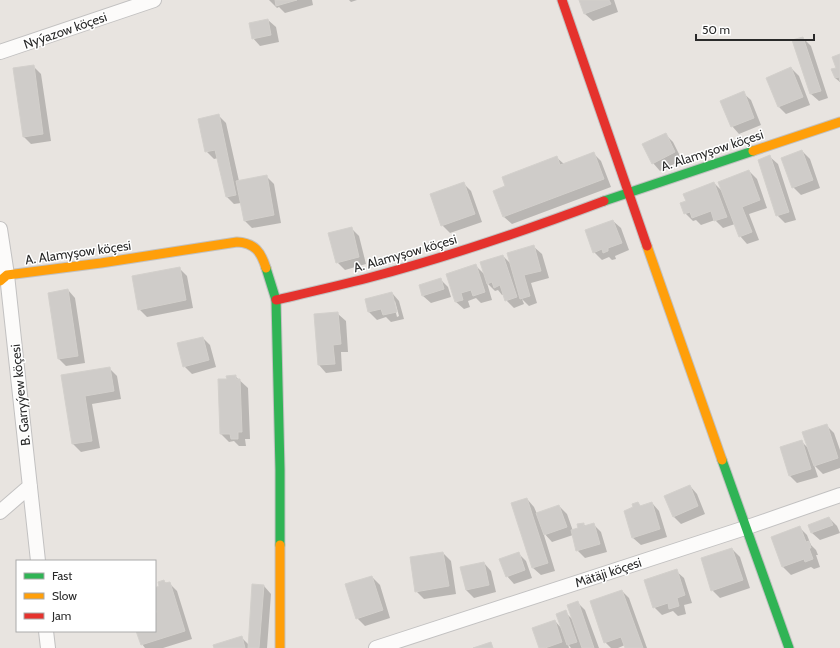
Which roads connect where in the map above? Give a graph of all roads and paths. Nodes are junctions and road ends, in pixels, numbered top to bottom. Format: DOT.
graph roads {
  1 [pos="154,0"];
  2 [pos="562,0"];
  3 [pos="0,52"];
  4 [pos="840,122"];
  5 [pos="628,192"];
  6 [pos="0,229"];
  7 [pos="4,278"];
  8 [pos="276,300"];
  9 [pos="30,486"];
  10 [pos="840,495"];
  11 [pos="0,512"];
  12 [pos="745,528"];
  13 [pos="38,560"];
  14 [pos="46,632"];
  15 [pos="48,648"];
  16 [pos="280,648"];
  17 [pos="376,648"];
  18 [pos="789,648"];
  1 -- 3 [label="street, Nyýazow köçesi"];
  2 -- 5 [label="street"];
  4 -- 5 [label="street, A. Alamyşow köçesi"];
  5 -- 8 [label="street, A. Alamyşow köçesi"];
  5 -- 12 [label="street"];
  6 -- 7 [label="street, B. Garryýew köçesi"];
  7 -- 8 [label="street, A. Alamyşow köçesi"];
  7 -- 9 [label="street, B. Garryýew köçesi"];
  8 -- 16 [label="street"];
  9 -- 11 [label="street"];
  9 -- 13 [label="street, B. Garryýew köçesi"];
  10 -- 12 [label="street, Mätäji köçesi"];
  12 -- 17 [label="street, Mätäji köçesi"];
  12 -- 18 [label="street"];
  14 -- 15 [label="street"];
}
